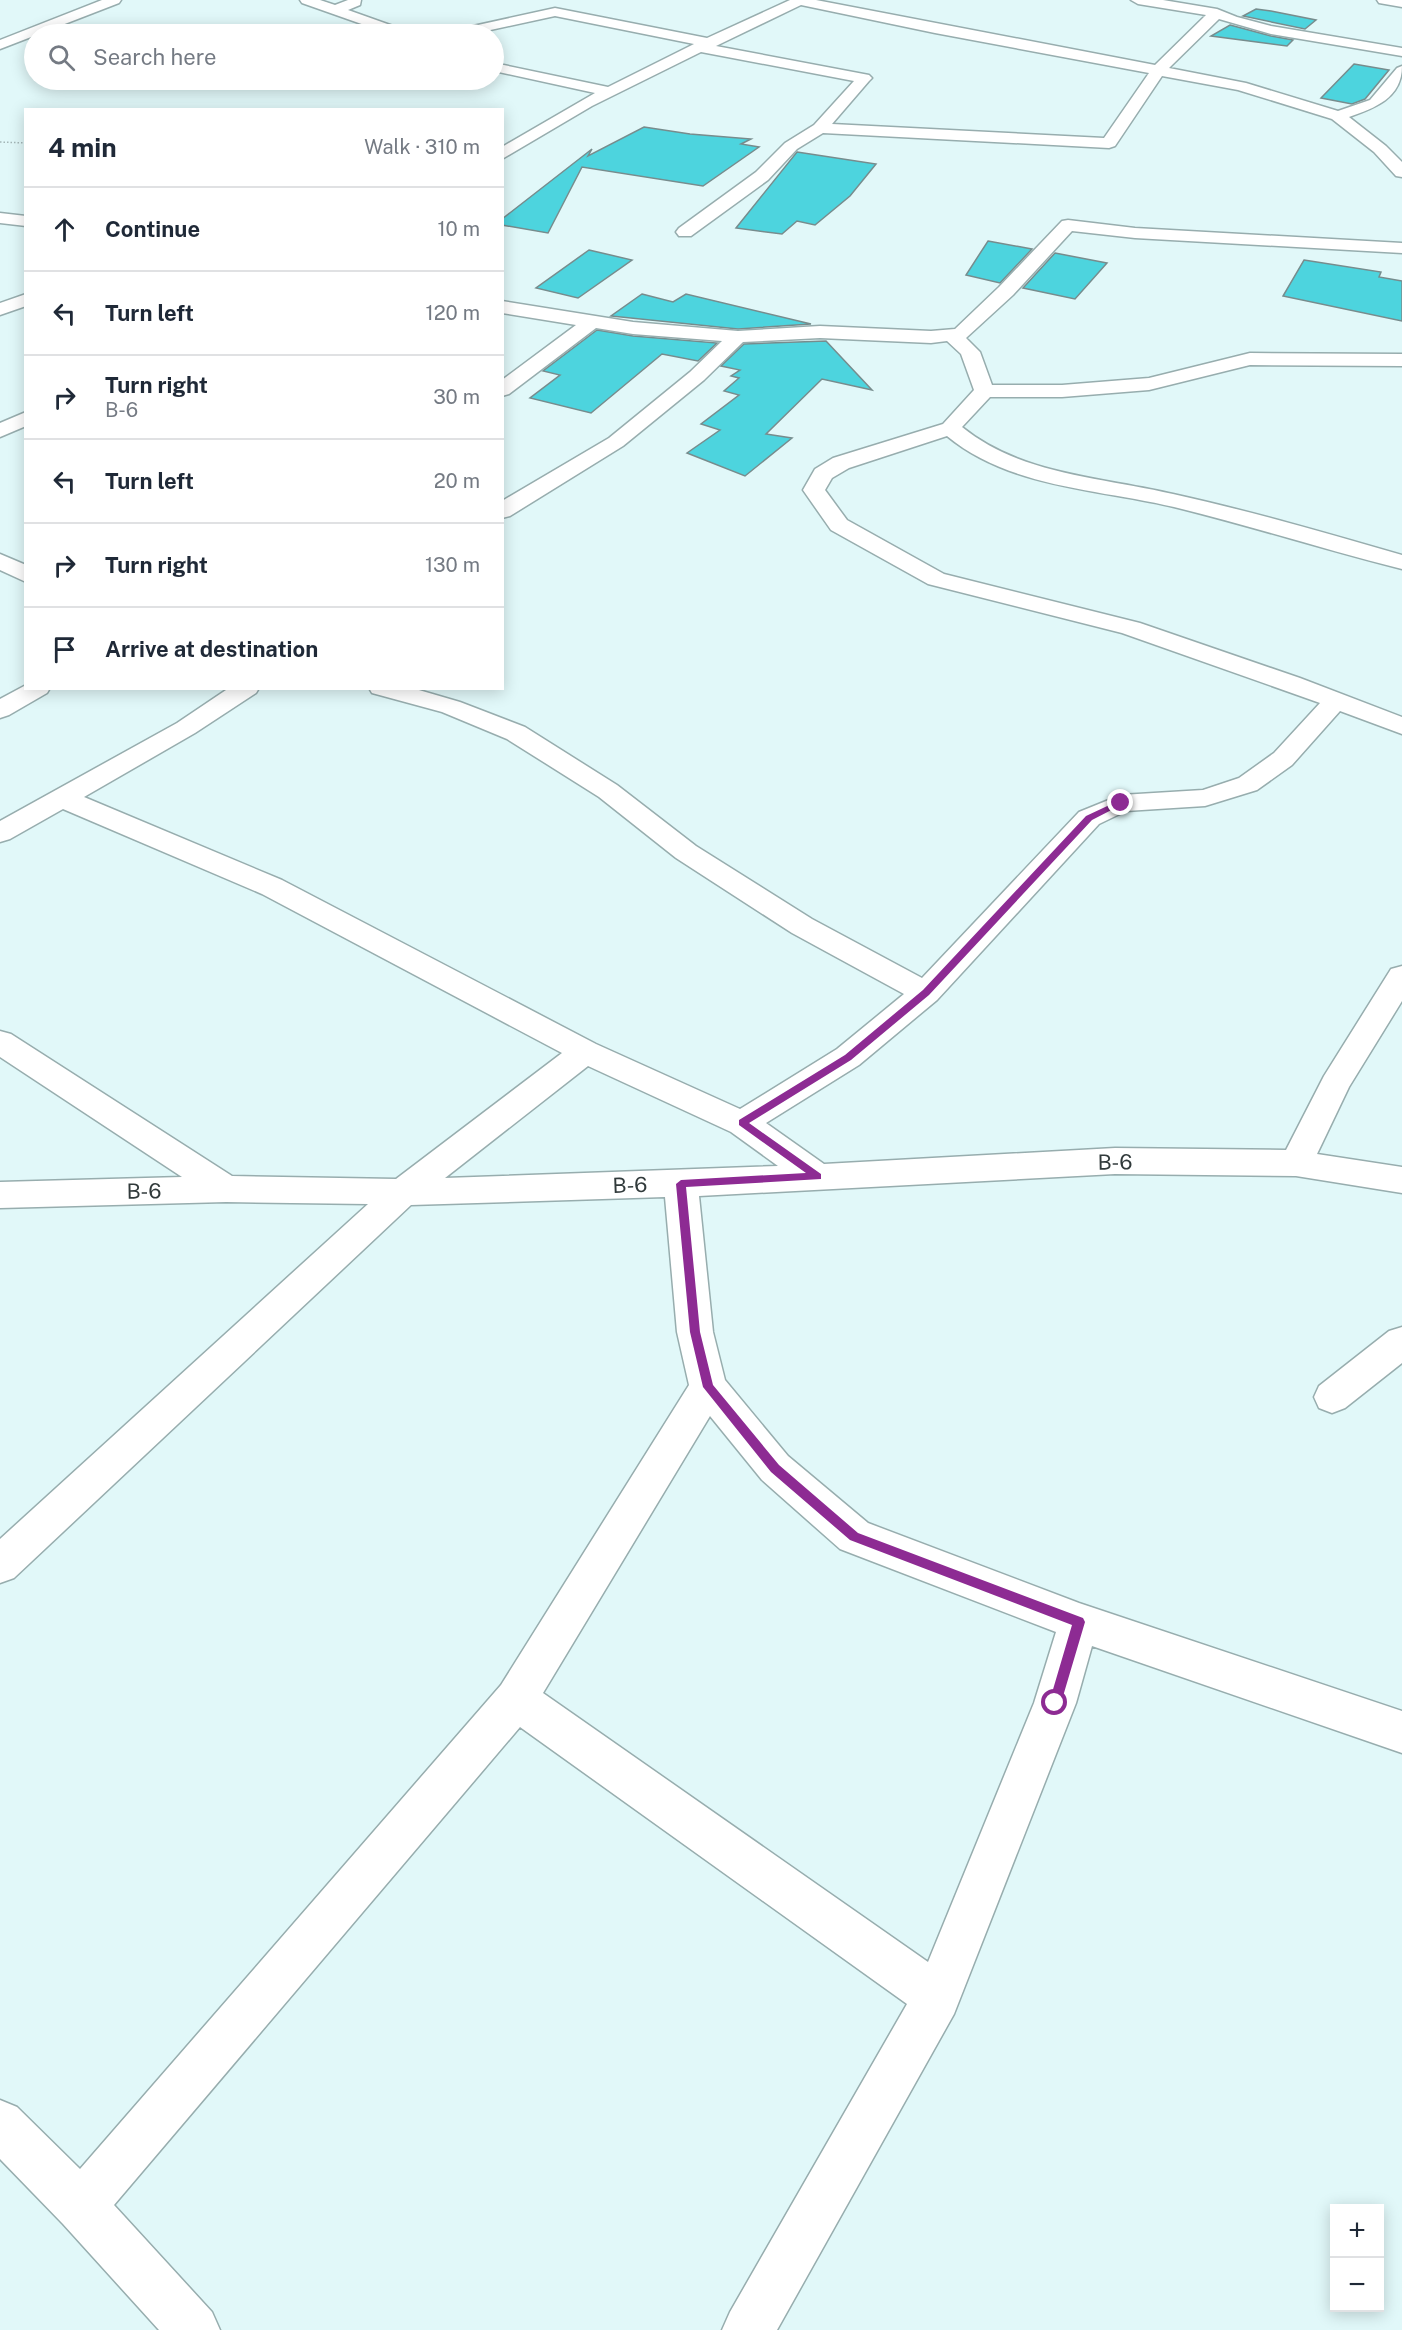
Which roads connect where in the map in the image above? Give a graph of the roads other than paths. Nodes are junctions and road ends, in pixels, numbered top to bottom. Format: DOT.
graph roads {
  1 [pos="114,0"];
  2 [pos="307,0"];
  3 [pos="359,0"];
  4 [pos="1138,0"];
  5 [pos="1384,0"];
  6 [pos="801,1"];
  7 [pos="1402,3"];
  8 [pos="335,10"];
  9 [pos="1217,12"];
  10 [pos="53,24"];
  11 [pos="374,24"];
  12 [pos="500,24"];
  13 [pos="24,36"];
  14 [pos="1402,38"];
  15 [pos="0,45"];
  16 [pos="705,45"];
  17 [pos="1395,50"];
  18 [pos="504,69"];
  19 [pos="1158,71"];
  20 [pos="1402,71"];
  21 [pos="611,92"];
  22 [pos="1376,103"];
  23 [pos="1393,108"];
  24 [pos="1338,116"];
  25 [pos="820,128"];
  26 [pos="504,153"];
  27 [pos="1399,166"];
  28 [pos="0,218"];
  29 [pos="24,221"];
  30 [pos="686,232"];
  31 [pos="1402,248"];
  32 [pos="24,301"];
  33 [pos="504,307"];
  34 [pos="0,309"];
  35 [pos="592,321"];
  36 [pos="951,335"];
  37 [pos="738,337"];
  38 [pos="1402,360"];
  39 [pos="504,388"];
  40 [pos="984,391"];
  41 [pos="24,419"];
  42 [pos="950,428"];
  43 [pos="0,430"];
  44 [pos="504,510"];
  45 [pos="0,561"];
  46 [pos="1402,562"];
  47 [pos="24,574"];
  48 [pos="35,690"];
  49 [pos="244,690"];
  50 [pos="388,690"];
  51 [pos="1336,700"];
  52 [pos="0,710"];
  53 [pos="1402,726"];
  54 [pos="62,798"];
  55 [pos="0,833"];
  56 [pos="1402,976"];
  57 [pos="926,993"];
  58 [pos="0,1042"];
  59 [pos="585,1052"];
  60 [pos="742,1123"];
  61 [pos="1296,1163"];
  62 [pos="818,1177"];
  63 [pos="1402,1180"];
  64 [pos="681,1184"];
  65 [pos="226,1189"];
  66 [pos="403,1192"];
  67 [pos="0,1195"];
  68 [pos="1402,1342"];
  69 [pos="708,1387"];
  70 [pos="1332,1397"];
  71 [pos="0,1565"];
  72 [pos="1079,1622"];
  73 [pos="516,1699"];
  74 [pos="1402,1731"];
  75 [pos="937,1996"];
  76 [pos="0,2124"];
  77 [pos="81,2206"];
  78 [pos="194,2330"];
  79 [pos="748,2330"];
  1 -- 10 [label="street"];
  2 -- 8 [label="street"];
  3 -- 8 [label="street"];
  4 -- 9 [label="street"];
  5 -- 7 [label="street"];
  6 -- 16 [label="street"];
  6 -- 19 [label="street"];
  8 -- 11 [label="street"];
  9 -- 17 [label="street"];
  9 -- 19 [label="street"];
  12 -- 16 [label="street"];
  13 -- 15 [label="street"];
  14 -- 17 [label="street"];
  16 -- 21 [label="street"];
  16 -- 25 [label="street"];
  18 -- 21 [label="street"];
  19 -- 24 [label="street"];
  19 -- 25 [label="street"];
  20 -- 22 [label="street"];
  21 -- 26 [label="street"];
  22 -- 23 [label="street"];
  22 -- 24 [label="street"];
  24 -- 27 [label="street"];
  25 -- 30 [label="street"];
  28 -- 29 [label="street"];
  31 -- 36 [label="street"];
  32 -- 34 [label="street"];
  33 -- 35 [label="street"];
  35 -- 37 [label="street"];
  35 -- 39 [label="street"];
  36 -- 37 [label="street"];
  36 -- 40 [label="street"];
  37 -- 44 [label="street"];
  38 -- 40 [label="street"];
  40 -- 42 [label="street"];
  41 -- 43 [label="street"];
  42 -- 46 [label="street"];
  42 -- 51 [label="street"];
  45 -- 47 [label="street"];
  48 -- 52 [label="street"];
  49 -- 54 [label="street"];
  50 -- 57 [label="street"];
  51 -- 53 [label="street"];
  51 -- 57 [label="street"];
  54 -- 55 [label="street"];
  54 -- 59 [label="street"];
  56 -- 61 [label="street"];
  57 -- 60 [label="street"];
  58 -- 65 [label="street"];
  59 -- 60 [label="street"];
  59 -- 66 [label="street"];
  60 -- 62 [label="street"];
  61 -- 62 [label="street, B-6"];
  61 -- 63 [label="street, B-6"];
  62 -- 64 [label="street, B-6"];
  64 -- 66 [label="street, B-6"];
  64 -- 69 [label="street"];
  65 -- 66 [label="street, B-6"];
  65 -- 67 [label="street, B-6"];
  66 -- 71 [label="street"];
  68 -- 70 [label="street"];
  69 -- 72 [label="street"];
  69 -- 73 [label="street"];
  72 -- 74 [label="street"];
  72 -- 75 [label="street"];
  73 -- 75 [label="street"];
  73 -- 77 [label="street"];
  75 -- 79 [label="street"];
  76 -- 77 [label="street"];
  77 -- 78 [label="street"];
}
